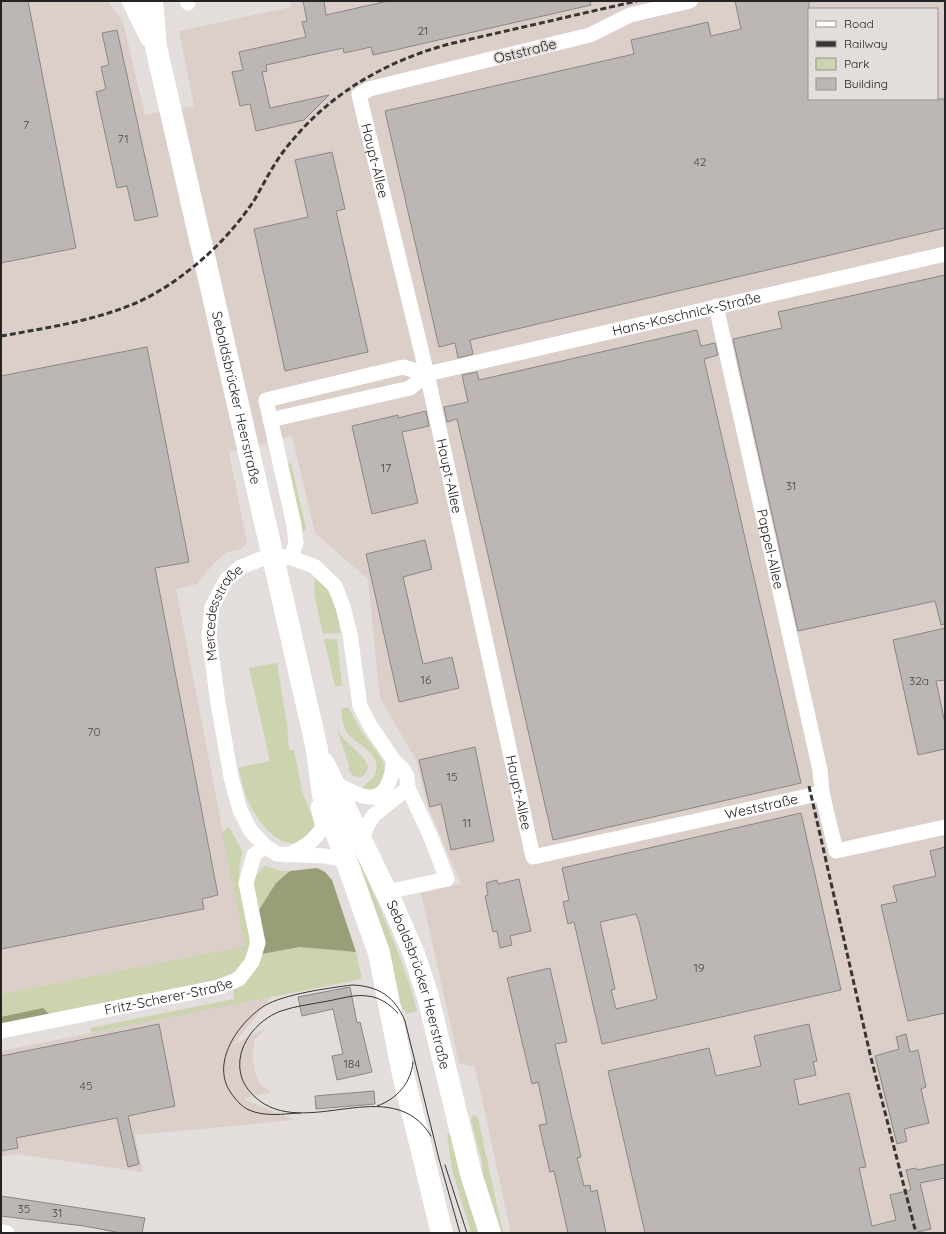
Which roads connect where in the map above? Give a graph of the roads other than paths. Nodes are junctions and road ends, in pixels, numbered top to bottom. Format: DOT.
graph roads {
  1 [pos="133,1"];
  2 [pos="152,1"];
  3 [pos="690,1"];
  4 [pos="156,47"];
  5 [pos="359,95"];
  6 [pos="945,254"];
  7 [pos="716,306"];
  8 [pos="427,374"];
  9 [pos="270,420"];
  10 [pos="291,558"];
  11 [pos="394,761"];
  12 [pos="408,788"];
  13 [pos="328,789"];
  14 [pos="822,793"];
  15 [pos="945,827"];
  16 [pos="361,841"];
  17 [pos="265,846"];
  18 [pos="288,855"];
  19 [pos="534,857"];
  20 [pos="344,860"];
  21 [pos="386,892"];
  22 [pos="1,1031"];
  23 [pos="1,1232"];
  24 [pos="8,1233"];
  25 [pos="442,1233"];
  26 [pos="490,1233"];
  1 -- 4 [label="main road, Sebaldsbrücker Heerstraße"];
  2 -- 4 [label="main road, Sebaldsbrücker Heerstraße"];
  3 -- 5 [label="street, Oststraße"];
  4 -- 13 [label="main road, Sebaldsbrücker Heerstraße"];
  5 -- 8 [label="street, Haupt-Allee"];
  6 -- 7 [label="street, Hans-Koschnick-Straße"];
  7 -- 8 [label="street, Hans-Koschnick-Straße"];
  7 -- 14 [label="street, Pappel-Allee"];
  8 -- 9 [label="street, Hans-Koschnick-Straße"];
  8 -- 9 [label="street, Hans-Koschnick-Straße"];
  8 -- 19 [label="street, Haupt-Allee"];
  9 -- 10 [label="street"];
  10 -- 11 [label="street, Mercedesstraße"];
  10 -- 17 [label="street, Mercedesstraße"];
  11 -- 12 [label="street, Mercedesstraße"];
  11 -- 13 [label="street"];
  12 -- 16 [label="street"];
  12 -- 21 [label="street, Mercedesstraße"];
  13 -- 16 [label="main road, Sebaldsbrücker Heerstraße"];
  13 -- 18 [label="street"];
  13 -- 20 [label="main road, Sebaldsbrücker Heerstraße"];
  14 -- 15 [label="street"];
  14 -- 19 [label="street, Weststraße"];
  16 -- 21 [label="main road, Sebaldsbrücker Heerstraße"];
  17 -- 18 [label="street, Mercedesstraße"];
  17 -- 22 [label="street, Fritz-Scherer-Straße"];
  18 -- 20 [label="street, Mercedesstraße"];
  20 -- 25 [label="main road, Sebaldsbrücker Heerstraße"];
  21 -- 26 [label="main road, Sebaldsbrücker Heerstraße"];
  23 -- 24 [label="street"];
}
